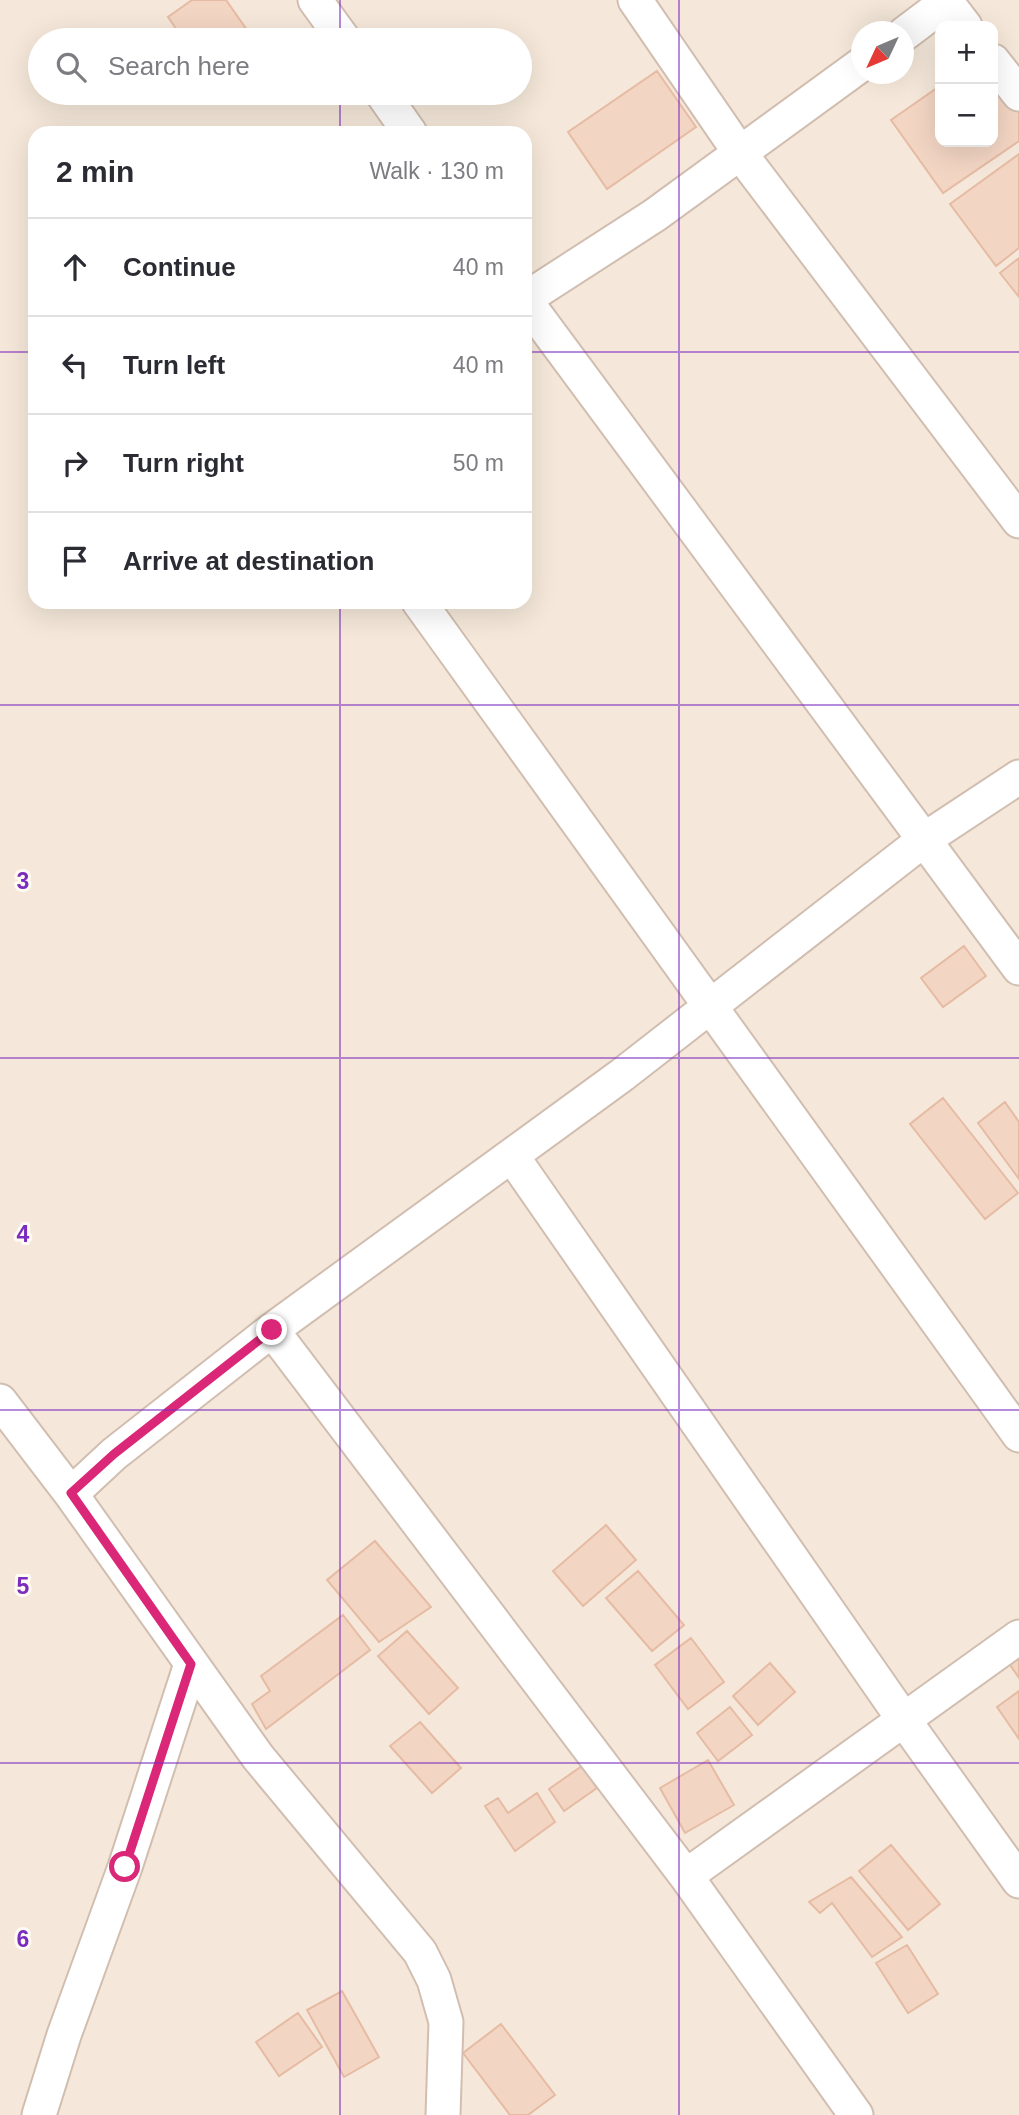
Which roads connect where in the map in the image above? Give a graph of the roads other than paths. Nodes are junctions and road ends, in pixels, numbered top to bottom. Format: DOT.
graph roads {
  1 [pos="315,0"];
  2 [pos="635,0"];
  3 [pos="951,7"];
  4 [pos="335,28"];
  5 [pos="914,28"];
  6 [pos="998,67"];
  7 [pos="851,72"];
  8 [pos="1019,94"];
  9 [pos="390,105"];
  10 [pos="405,126"];
  11 [pos="740,153"];
  12 [pos="532,295"];
  13 [pos="532,309"];
  14 [pos="1019,521"];
  15 [pos="424,609"];
  16 [pos="1019,777"];
  17 [pos="925,839"];
  18 [pos="1019,968"];
  19 [pos="710,1007"];
  20 [pos="512,1156"];
  21 [pos="272,1330"];
  22 [pos="0,1401"];
  23 [pos="1019,1435"];
  24 [pos="71,1493"];
  25 [pos="1019,1637"];
  26 [pos="191,1664"];
  27 [pos="904,1720"];
  28 [pos="685,1876"];
  29 [pos="1019,1881"];
  30 [pos="38,2115"];
  31 [pos="443,2115"];
  32 [pos="856,2115"];
  1 -- 4 [label="street"];
  2 -- 11 [label="street"];
  3 -- 5 [label="street"];
  6 -- 8 [label="street"];
  7 -- 11 [label="street"];
  9 -- 10 [label="street"];
  11 -- 12 [label="street"];
  11 -- 14 [label="street"];
  13 -- 17 [label="street"];
  15 -- 19 [label="street"];
  16 -- 17 [label="street"];
  17 -- 18 [label="street"];
  17 -- 19 [label="street"];
  19 -- 20 [label="street"];
  19 -- 23 [label="street"];
  20 -- 21 [label="street"];
  20 -- 27 [label="street"];
  21 -- 24 [label="street"];
  21 -- 28 [label="street"];
  22 -- 24 [label="street"];
  24 -- 26 [label="street"];
  25 -- 27 [label="street"];
  26 -- 30 [label="street"];
  26 -- 31 [label="street"];
  27 -- 28 [label="street"];
  27 -- 29 [label="street"];
  28 -- 32 [label="street"];
}
